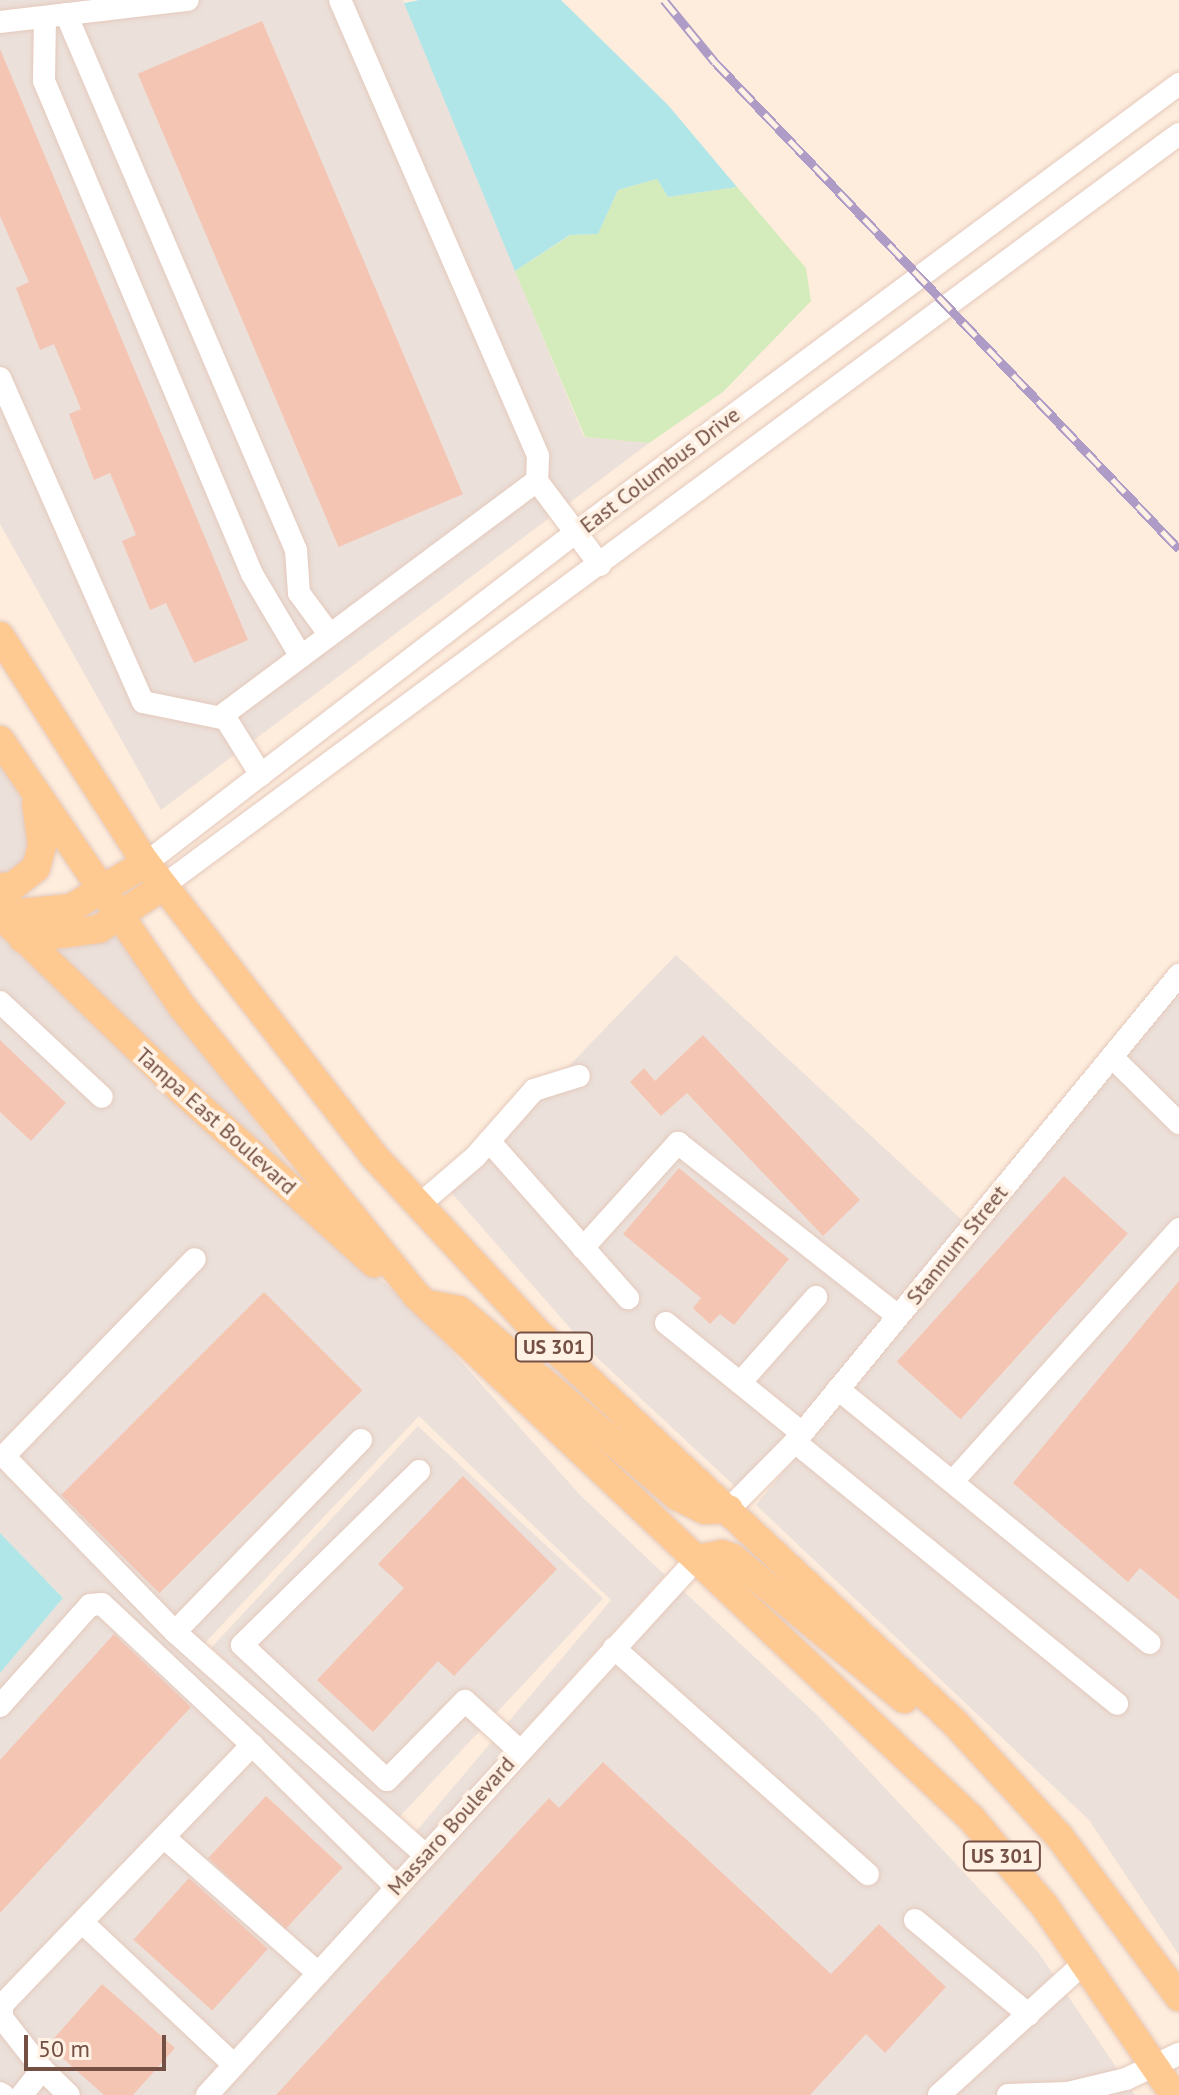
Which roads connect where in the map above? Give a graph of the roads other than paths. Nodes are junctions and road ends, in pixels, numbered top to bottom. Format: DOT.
graph roads {
  1 [pos="188,0"];
  2 [pos="340,0"];
  3 [pos="146,2"];
  4 [pos="56,16"];
  5 [pos="0,22"];
  6 [pos="1179,84"];
  7 [pos="1179,134"];
  8 [pos="0,378"];
  9 [pos="537,481"];
  10 [pos="575,533"];
  11 [pos="600,565"];
  12 [pos="330,635"];
  13 [pos="0,636"];
  14 [pos="301,657"];
  15 [pos="220,717"];
  16 [pos="0,740"];
  17 [pos="261,775"];
  18 [pos="35,799"];
  19 [pos="154,874"];
  20 [pos="0,887"];
  21 [pos="102,893"];
  22 [pos="0,906"];
  23 [pos="0,915"];
  24 [pos="118,917"];
  25 [pos="23,939"];
  26 [pos="1179,975"];
  27 [pos="0,1002"];
  28 [pos="1112,1057"];
  29 [pos="579,1076"];
  30 [pos="102,1097"];
  31 [pos="1179,1123"];
  32 [pos="489,1141"];
  33 [pos="419,1205"];
  34 [pos="1179,1229"];
  35 [pos="583,1248"];
  36 [pos="195,1259"];
  37 [pos="816,1297"];
  38 [pos="628,1298"];
  39 [pos="420,1299"];
  40 [pos="898,1316"];
  41 [pos="666,1323"];
  42 [pos="740,1383"];
  43 [pos="838,1389"];
  44 [pos="798,1437"];
  45 [pos="361,1440"];
  46 [pos="419,1471"];
  47 [pos="955,1479"];
  48 [pos="729,1509"];
  49 [pos="697,1559"];
  50 [pos="175,1632"];
  51 [pos="1149,1643"];
  52 [pos="614,1648"];
  53 [pos="1117,1704"];
  54 [pos="0,1706"];
  55 [pos="252,1745"];
  56 [pos="977,1746"];
  57 [pos="520,1751"];
  58 [pos="166,1839"];
  59 [pos="425,1855"];
  60 [pos="868,1874"];
  61 [pos="396,1887"];
  62 [pos="915,1920"];
  63 [pos="83,1923"];
  64 [pos="1085,1962"];
  65 [pos="318,1973"];
  66 [pos="1179,1997"];
  67 [pos="1,2004"];
  68 [pos="1029,2015"];
  69 [pos="1169,2060"];
  70 [pos="234,2065"];
  71 [pos="42,2069"];
  72 [pos="22,2095"];
  73 [pos="69,2095"];
  74 [pos="207,2095"];
  75 [pos="939,2095"];
  76 [pos="1008,2095"];
  77 [pos="1174,2095"];
  1 -- 3 [label="street"];
  2 -- 9 [label="street"];
  3 -- 4 [label="street"];
  4 -- 5 [label="street"];
  4 -- 12 [label="street"];
  4 -- 14 [label="street"];
  6 -- 10 [label="street, East Columbus Drive"];
  7 -- 11 [label="street, East Columbus Drive"];
  8 -- 15 [label="street"];
  9 -- 10 [label="street"];
  9 -- 12 [label="street"];
  10 -- 11 [label="street"];
  10 -- 17 [label="street, East Columbus Drive"];
  11 -- 19 [label="street, East Columbus Drive"];
  12 -- 14 [label="street"];
  13 -- 19 [label="main road, US 301"];
  14 -- 15 [label="street"];
  15 -- 17 [label="street"];
  16 -- 18 [label="main road, US 301"];
  17 -- 19 [label="street, East Columbus Drive"];
  18 -- 20 [label="main road"];
  18 -- 21 [label="main road, US 301"];
  19 -- 21 [label="main road"];
  19 -- 24 [label="main road"];
  19 -- 33 [label="main road, US 301"];
  21 -- 22 [label="main road"];
  21 -- 24 [label="main road, US 301"];
  23 -- 25 [label="main road, Tampa East Boulevard"];
  24 -- 25 [label="main road"];
  24 -- 39 [label="main road, US 301"];
  25 -- 39 [label="main road, Tampa East Boulevard"];
  26 -- 28 [label="street, Stannum Street"];
  27 -- 30 [label="street"];
  28 -- 31 [label="street"];
  28 -- 40 [label="street, Stannum Street"];
  29 -- 32 [label="street"];
  32 -- 33 [label="street"];
  32 -- 35 [label="street"];
  33 -- 48 [label="main road, US 301"];
  34 -- 47 [label="street"];
  35 -- 38 [label="street"];
  35 -- 40 [label="street"];
  36 -- 50 [label="street"];
  37 -- 42 [label="street"];
  39 -- 48 [label="main road"];
  39 -- 49 [label="main road, US 301"];
  40 -- 43 [label="street, Stannum Street"];
  41 -- 42 [label="street"];
  42 -- 44 [label="street"];
  43 -- 44 [label="street, Stannum Street"];
  43 -- 47 [label="street"];
  44 -- 48 [label="street, Stannum Street"];
  44 -- 53 [label="street"];
  45 -- 50 [label="street"];
  46 -- 57 [label="street"];
  47 -- 51 [label="street"];
  48 -- 56 [label="main road, US 301"];
  49 -- 52 [label="street, Massaro Boulevard"];
  49 -- 56 [label="main road"];
  49 -- 64 [label="main road, US 301"];
  50 -- 59 [label="street"];
  52 -- 57 [label="street, Massaro Boulevard"];
  52 -- 60 [label="street"];
  54 -- 55 [label="street"];
  55 -- 58 [label="street"];
  55 -- 61 [label="street"];
  56 -- 66 [label="main road, US 301"];
  57 -- 59 [label="street, Massaro Boulevard"];
  58 -- 63 [label="street"];
  58 -- 65 [label="street"];
  59 -- 61 [label="street, Massaro Boulevard"];
  61 -- 65 [label="street, Massaro Boulevard"];
  62 -- 68 [label="street"];
  63 -- 67 [label="street"];
  63 -- 70 [label="street"];
  64 -- 68 [label="street"];
  64 -- 69 [label="main road, US 301"];
  65 -- 70 [label="street, Massaro Boulevard"];
  67 -- 71 [label="street"];
  68 -- 75 [label="street"];
  69 -- 76 [label="street"];
  69 -- 77 [label="main road, US 301"];
  70 -- 74 [label="street, Massaro Boulevard"];
  71 -- 72 [label="street"];
  71 -- 73 [label="street"];
}
